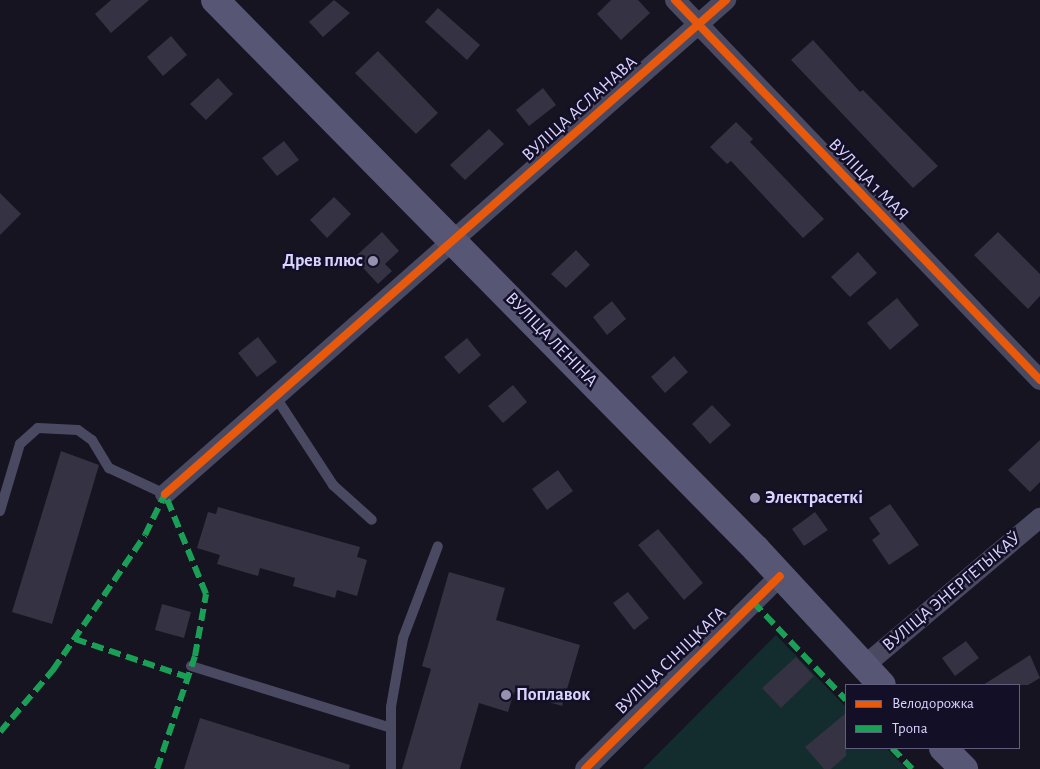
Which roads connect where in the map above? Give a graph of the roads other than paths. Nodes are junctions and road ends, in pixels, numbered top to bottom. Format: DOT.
graph roads {
  1 [pos="215,0"];
  2 [pos="675,0"];
  3 [pos="726,0"];
  4 [pos="698,23"];
  5 [pos="455,242"];
  6 [pos="1040,380"];
  7 [pos="277,399"];
  8 [pos="165,494"];
  9 [pos="0,511"];
  10 [pos="1040,518"];
  11 [pos="372,520"];
  12 [pos="438,546"];
  13 [pos="780,576"];
  14 [pos="191,666"];
  15 [pos="873,676"];
  16 [pos="391,728"];
  17 [pos="944,749"];
  18 [pos="391,769"];
  19 [pos="585,769"];
  20 [pos="964,769"];
  1 -- 5 [label="main road, ВУЛІЦА ЛЕНІНА"];
  2 -- 4 [label="street, ВУЛІЦА 1 МАЯ"];
  3 -- 4 [label="street, ВУЛІЦА АСЛАНАВА"];
  4 -- 5 [label="street, ВУЛІЦА АСЛАНАВА"];
  4 -- 6 [label="street, ВУЛІЦА 1 МАЯ"];
  5 -- 7 [label="street, ВУЛІЦА АСЛАНАВА"];
  5 -- 13 [label="main road, ВУЛІЦА ЛЕНІНА"];
  7 -- 8 [label="street, ВУЛІЦА АСЛАНАВА"];
  7 -- 11 [label="lane"];
  8 -- 9 [label="lane"];
  10 -- 15 [label="street, ВУЛІЦА ЭНЕРГЕТЫКАЎ"];
  12 -- 16 [label="lane"];
  13 -- 15 [label="main road, ВУЛІЦА ЛЕНІНА"];
  13 -- 19 [label="street, ВУЛІЦА СІНІЦКАГА"];
  14 -- 16 [label="lane"];
  16 -- 18 [label="lane"];
  17 -- 20 [label="main road"];
}
